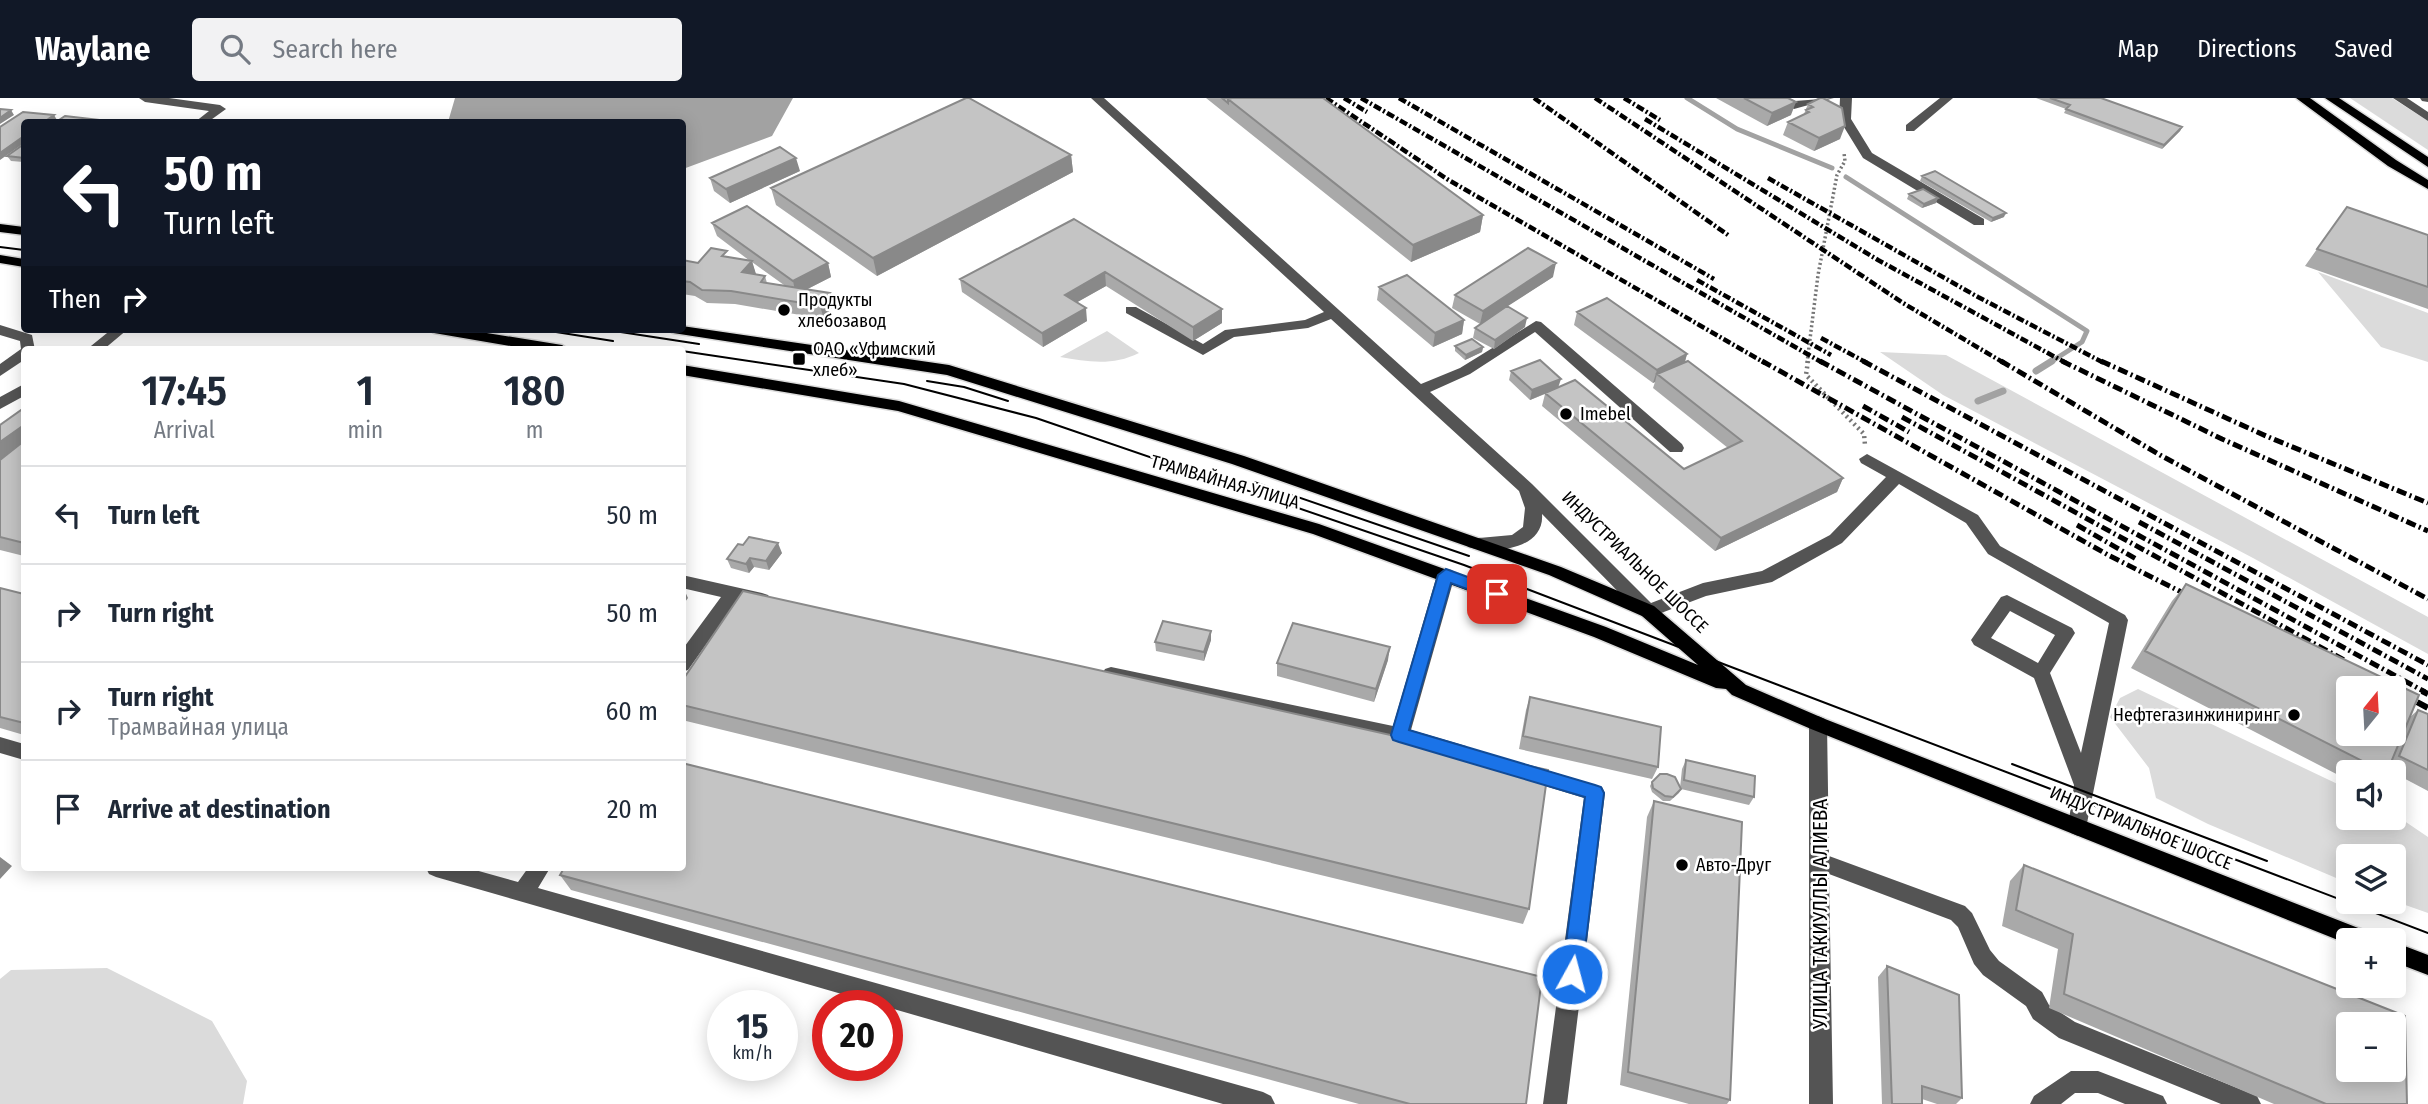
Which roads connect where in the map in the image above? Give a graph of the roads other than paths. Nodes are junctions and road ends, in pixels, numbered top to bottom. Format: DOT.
graph roads {
  1 [pos="145,98"];
  2 [pos="1097,98"];
  3 [pos="1780,98"];
  4 [pos="1828,98"];
  5 [pos="1846,98"];
  6 [pos="1947,98"];
  7 [pos="2302,98"];
  8 [pos="2331,98"];
  9 [pos="2399,98"];
  10 [pos="2428,117"];
  11 [pos="205,119"];
  12 [pos="1910,128"];
  13 [pos="2428,163"];
  14 [pos="2428,185"];
  15 [pos="1979,222"];
  16 [pos="0,228"];
  17 [pos="21,232"];
  18 [pos="0,259"];
  19 [pos="21,262"];
  20 [pos="1130,310"];
  21 [pos="1333,313"];
  22 [pos="0,330"];
  23 [pos="686,331"];
  24 [pos="116,333"];
  25 [pos="458,333"];
  26 [pos="26,346"];
  27 [pos="98,346"];
  28 [pos="538,346"];
  29 [pos="21,355"];
  30 [pos="0,371"];
  31 [pos="686,371"];
  32 [pos="21,388"];
  33 [pos="21,389"];
  34 [pos="0,391"];
  35 [pos="1419,391"];
  36 [pos="0,404"];
  37 [pos="1676,448"];
  38 [pos="1867,458"];
  39 [pos="1897,476"];
  40 [pos="1526,488"];
  41 [pos="1474,543"];
  42 [pos="1446,575"];
  43 [pos="686,582"];
  44 [pos="733,593"];
  45 [pos="774,602"];
  46 [pos="1648,611"];
  47 [pos="686,660"];
  48 [pos="1087,668"];
  49 [pos="2041,673"];
  50 [pos="1740,690"];
  51 [pos="1818,724"];
  52 [pos="1399,735"];
  53 [pos="0,745"];
  54 [pos="21,750"];
  55 [pos="1478,758"];
  56 [pos="1504,766"];
  57 [pos="2084,785"];
  58 [pos="2078,827"];
  59 [pos="1819,861"];
  60 [pos="446,871"];
  61 [pos="538,871"];
  62 [pos="523,893"];
  63 [pos="2336,929"];
  64 [pos="2406,957"];
  65 [pos="2428,965"];
  66 [pos="1263,1104"];
  67 [pos="1555,1104"];
  68 [pos="1821,1104"];
  69 [pos="2042,1104"];
  70 [pos="2155,1104"];
  71 [pos="2249,1104"];
  1 -- 11 [label="street"];
  2 -- 21 [label="street, ИНДУСТРИАЛЬНОЕ ШОССЕ"];
  3 -- 4 [label="street"];
  5 -- 15 [label="street"];
  6 -- 12 [label="street"];
  7 -- 14 [label="main road"];
  8 -- 13 [label="main road"];
  9 -- 10 [label="street"];
  16 -- 17 [label="main road"];
  18 -- 19 [label="main road"];
  20 -- 21 [label="street"];
  21 -- 35 [label="street, ИНДУСТРИАЛЬНОЕ ШОССЕ"];
  22 -- 26 [label="street"];
  23 -- 41 [label="main road, ТРАМВАЙНАЯ УЛИЦА"];
  24 -- 27 [label="street"];
  25 -- 28 [label="main road"];
  29 -- 30 [label="street"];
  31 -- 42 [label="main road, ТРАМВАЙНАЯ УЛИЦА"];
  32 -- 34 [label="street"];
  33 -- 36 [label="street"];
  35 -- 37 [label="street"];
  35 -- 40 [label="street, ИНДУСТРИАЛЬНОЕ ШОССЕ"];
  38 -- 39 [label="street"];
  39 -- 46 [label="street"];
  39 -- 57 [label="street"];
  40 -- 41 [label="street"];
  40 -- 46 [label="street, ИНДУСТРИАЛЬНОЕ ШОССЕ"];
  41 -- 46 [label="main road, ТРАМВАЙНАЯ УЛИЦА"];
  42 -- 50 [label="main road, ТРАМВАЙНАЯ УЛИЦА"];
  42 -- 52 [label="street"];
  43 -- 44 [label="street"];
  44 -- 45 [label="street"];
  44 -- 47 [label="street"];
  46 -- 50 [label="main road, ИНДУСТРИАЛЬНОЕ ШОССЕ"];
  48 -- 52 [label="street"];
  49 -- 49 [label="street"];
  49 -- 57 [label="street"];
  50 -- 51 [label="main road, ИНДУСТРИАЛЬНОЕ ШОССЕ"];
  51 -- 58 [label="main road, ИНДУСТРИАЛЬНОЕ ШОССЕ"];
  51 -- 59 [label="street, УЛИЦА ТАКИУЛЛЫ АЛИЕВА"];
  52 -- 55 [label="street"];
  53 -- 54 [label="street"];
  56 -- 67 [label="street"];
  57 -- 58 [label="street"];
  58 -- 63 [label="main road, ИНДУСТРИАЛЬНОЕ ШОССЕ"];
  59 -- 68 [label="street, УЛИЦА ТАКИУЛЛЫ АЛИЕВА"];
  59 -- 71 [label="street"];
  60 -- 62 [label="street"];
  61 -- 62 [label="street"];
  62 -- 66 [label="street"];
  64 -- 65 [label="main road"];
  69 -- 70 [label="street"];
}
